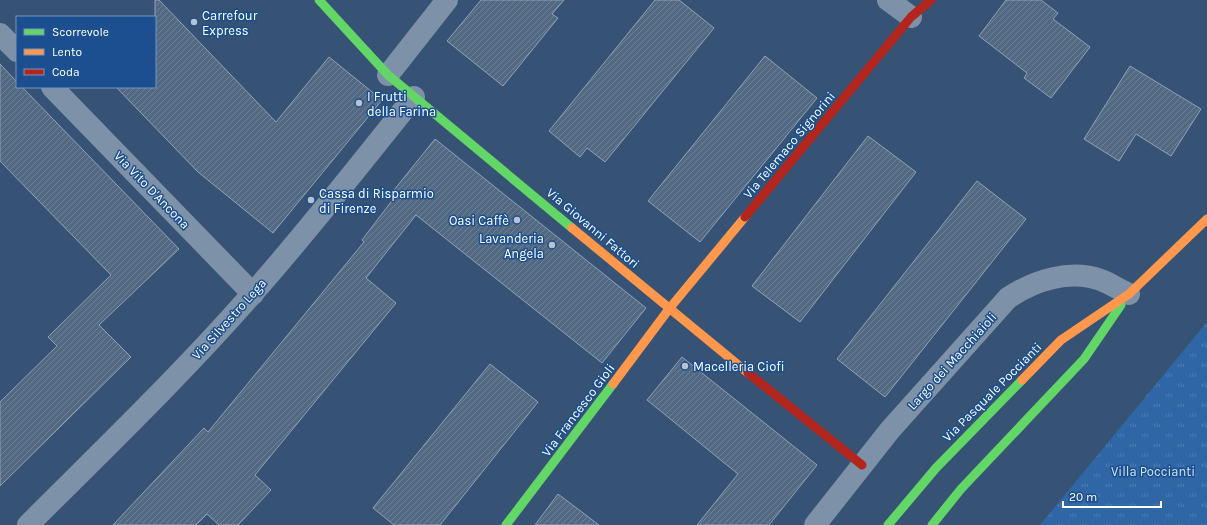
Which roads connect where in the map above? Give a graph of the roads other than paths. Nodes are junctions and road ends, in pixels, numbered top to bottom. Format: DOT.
graph roads {
  1 [pos="318,0"];
  2 [pos="447,0"];
  3 [pos="888,0"];
  4 [pos="931,0"];
  5 [pos="911,17"];
  6 [pos="0,34"];
  7 [pos="16,50"];
  8 [pos="388,75"];
  9 [pos="53,88"];
  10 [pos="414,97"];
  11 [pos="1207,219"];
  12 [pos="253,294"];
  13 [pos="1129,294"];
  14 [pos="669,309"];
  15 [pos="862,465"];
  16 [pos="28,525"];
  17 [pos="506,525"];
  18 [pos="815,525"];
  19 [pos="888,525"];
  20 [pos="932,525"];
  1 -- 8 [label="street, Via Giovanni Fattori"];
  2 -- 8 [label="street"];
  3 -- 5 [label="street"];
  4 -- 5 [label="street, Via Telemaco Signorini"];
  5 -- 14 [label="street, Via Telemaco Signorini"];
  6 -- 7 [label="street"];
  8 -- 10 [label="street, Via Giovanni Fattori"];
  9 -- 12 [label="street, Via Vito D'Ancona"];
  10 -- 12 [label="street, Via Silvestro Lega"];
  10 -- 14 [label="street, Via Giovanni Fattori"];
  11 -- 13 [label="street, Via Pasquale Poccianti"];
  12 -- 16 [label="street, Via Silvestro Lega"];
  13 -- 15 [label="street, Largo dei Macchiaioli"];
  13 -- 19 [label="street, Via Pasquale Poccianti"];
  13 -- 20 [label="street, Via Pasquale Poccianti"];
  14 -- 15 [label="street, Via Giovanni Fattori"];
  14 -- 17 [label="street, Via Francesco Gioli"];
  15 -- 18 [label="street, Largo dei Macchiaioli"];
}
